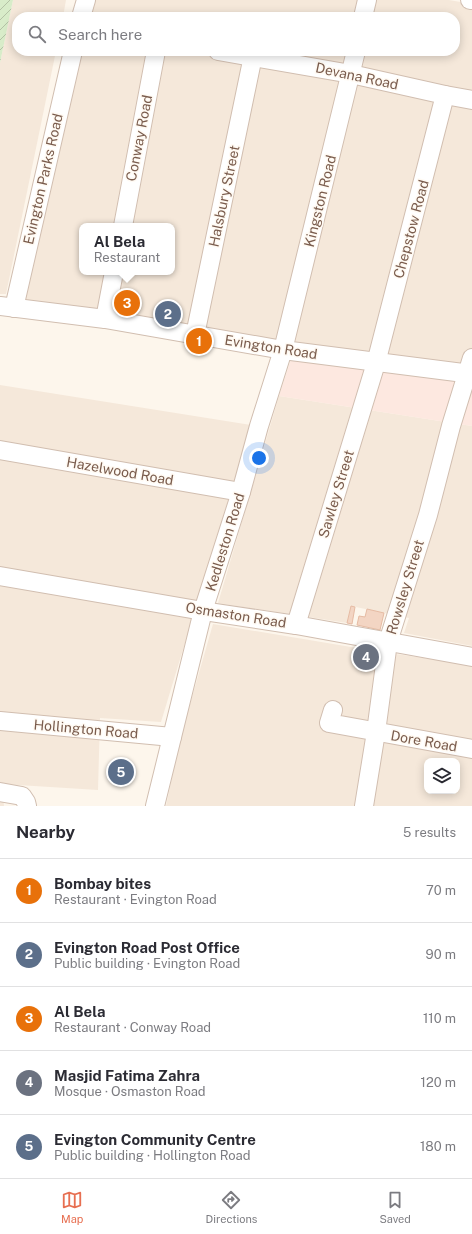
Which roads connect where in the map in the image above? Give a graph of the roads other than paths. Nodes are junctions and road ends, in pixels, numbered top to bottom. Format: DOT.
graph roads {
  1 [pos="86,0"];
  2 [pos="367,0"];
  3 [pos="82,12"];
  4 [pos="364,12"];
  5 [pos="72,56"];
  6 [pos="155,56"];
  7 [pos="253,56"];
  8 [pos="355,56"];
  9 [pos="351,74"];
  10 [pos="445,95"];
  11 [pos="472,100"];
  12 [pos="124,223"];
  13 [pos="113,275"];
  14 [pos="7,307"];
  15 [pos="105,320"];
  16 [pos="195,335"];
  17 [pos="283,350"];
  18 [pos="376,363"];
  19 [pos="470,369"];
  20 [pos="0,450"];
  21 [pos="241,492"];
  22 [pos="0,576"];
  23 [pos="203,611"];
  24 [pos="296,625"];
  25 [pos="388,642"];
  26 [pos="472,657"];
  27 [pos="333,710"];
  28 [pos="0,721"];
  29 [pos="376,732"];
  30 [pos="172,737"];
  31 [pos="472,749"];
  32 [pos="0,792"];
  33 [pos="27,806"];
  34 [pos="155,806"];
  35 [pos="364,806"];
  1 -- 3 [label="street"];
  2 -- 4 [label="street"];
  5 -- 14 [label="street, Evington Parks Road"];
  6 -- 12 [label="street, Conway Road"];
  7 -- 9 [label="street, Devana Road"];
  7 -- 16 [label="street, Halsbury Street"];
  8 -- 9 [label="street, Kingston Road"];
  9 -- 10 [label="street, Devana Road"];
  9 -- 17 [label="street, Kingston Road"];
  10 -- 11 [label="street, Devana Road"];
  10 -- 18 [label="street, Chepstow Road"];
  13 -- 15 [label="street"];
  14 -- 15 [label="street, Evington Road"];
  15 -- 16 [label="street, Evington Road"];
  16 -- 17 [label="street, Evington Road"];
  17 -- 18 [label="street, Evington Road"];
  17 -- 21 [label="street, Kedleston Road"];
  18 -- 19 [label="street, Evington Road"];
  18 -- 24 [label="street, Sawley Street"];
  19 -- 25 [label="street, Rowsley Street"];
  20 -- 21 [label="street, Hazelwood Road"];
  21 -- 23 [label="street, Kedleston Road"];
  22 -- 23 [label="street, Osmaston Road"];
  23 -- 24 [label="street, Osmaston Road"];
  23 -- 30 [label="street, Kedleston Road"];
  24 -- 25 [label="street, Osmaston Road"];
  25 -- 26 [label="street, Osmaston Road"];
  25 -- 29 [label="street, Rowsley Street"];
  27 -- 29 [label="street, Dore Road"];
  28 -- 30 [label="street, Hollington Road"];
  29 -- 31 [label="street, Dore Road"];
  29 -- 35 [label="street, Rowsley Street"];
  30 -- 34 [label="street, Kedleston Road"];
  32 -- 33 [label="street"];
}
